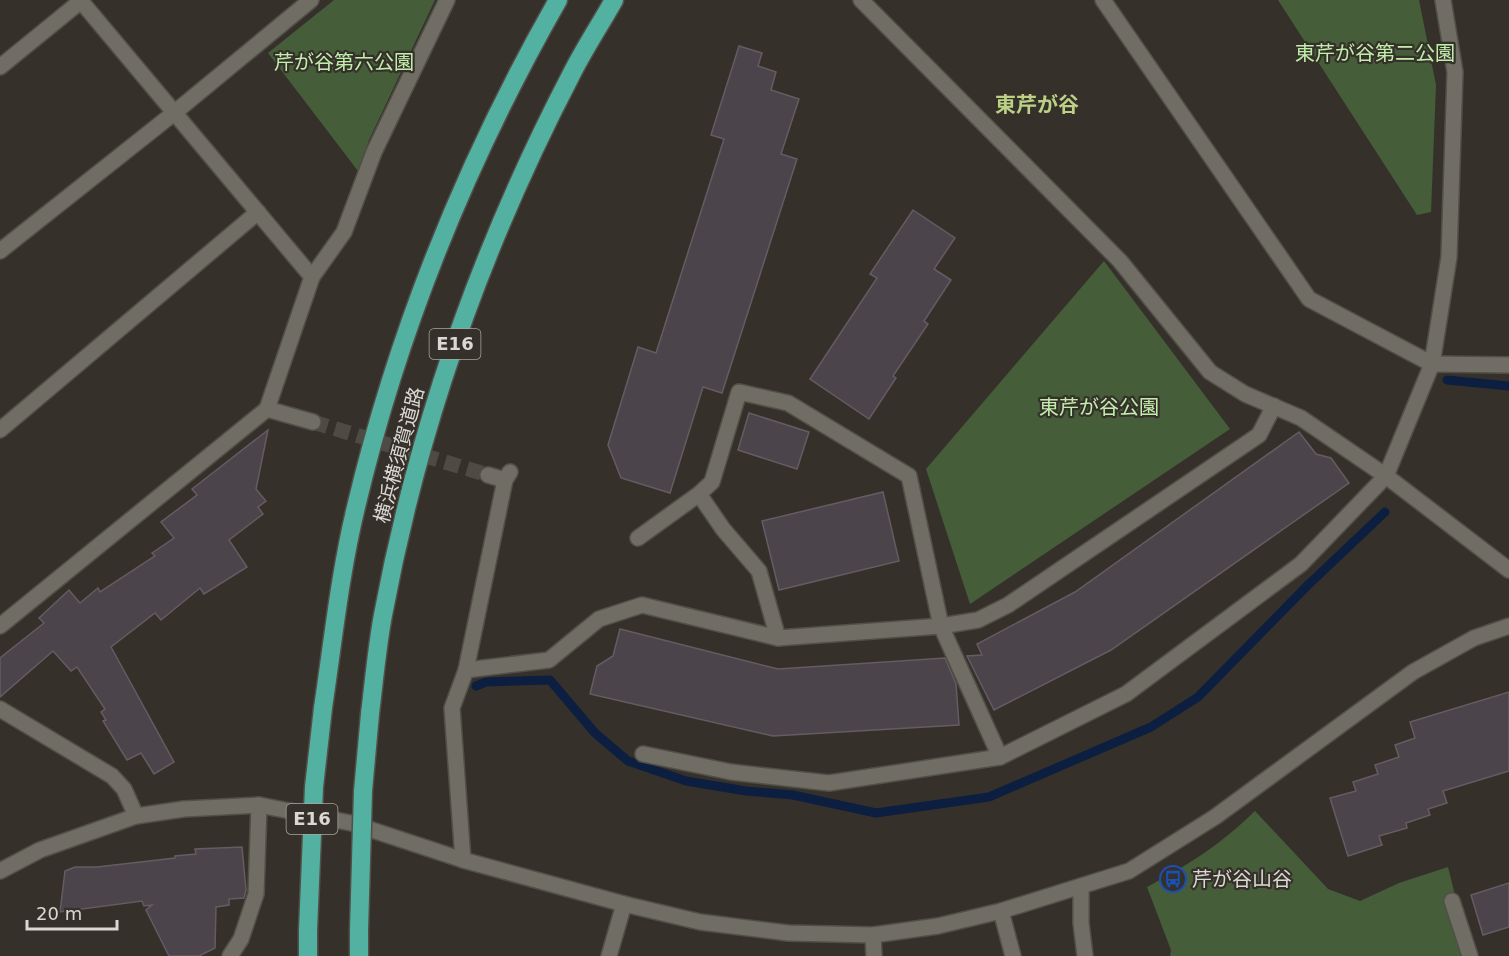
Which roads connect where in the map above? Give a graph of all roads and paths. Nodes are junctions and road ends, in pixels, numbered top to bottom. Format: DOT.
graph roads {
  1 [pos="311,0"];
  2 [pos="447,0"];
  3 [pos="558,0"];
  4 [pos="614,0"];
  5 [pos="861,0"];
  6 [pos="1104,0"];
  7 [pos="1443,0"];
  8 [pos="80,1"];
  9 [pos="0,67"];
  10 [pos="174,113"];
  11 [pos="258,212"];
  12 [pos="0,251"];
  13 [pos="312,277"];
  14 [pos="1432,364"];
  15 [pos="1509,365"];
  16 [pos="1274,406"];
  17 [pos="267,409"];
  18 [pos="313,422"];
  19 [pos="0,430"];
  20 [pos="488,475"];
  21 [pos="1386,476"];
  22 [pos="699,494"];
  23 [pos="638,538"];
  24 [pos="1509,570"];
  25 [pos="0,626"];
  26 [pos="941,626"];
  27 [pos="1509,626"];
  28 [pos="778,638"];
  29 [pos="466,670"];
  30 [pos="0,709"];
  31 [pos="643,754"];
  32 [pos="1000,757"];
  33 [pos="259,805"];
  34 [pos="136,816"];
  35 [pos="463,860"];
  36 [pos="0,871"];
  37 [pos="1081,887"];
  38 [pos="1452,901"];
  39 [pos="624,904"];
  40 [pos="1001,911"];
  41 [pos="873,935"];
  42 [pos="230,956"];
  43 [pos="308,956"];
  44 [pos="359,956"];
  45 [pos="609,956"];
  46 [pos="874,956"];
  47 [pos="1013,956"];
  48 [pos="1085,956"];
  49 [pos="1470,956"];
  1 -- 10 [label="street"];
  2 -- 13 [label="street"];
  3 -- 43 [label="highway, 横浜横須賀道路 / E16, bridge"];
  4 -- 44 [label="highway, 横浜横須賀道路 / E16, bridge"];
  5 -- 16 [label="street"];
  6 -- 14 [label="street"];
  7 -- 14 [label="street"];
  8 -- 9 [label="street"];
  8 -- 10 [label="street"];
  10 -- 11 [label="street"];
  10 -- 12 [label="street"];
  11 -- 13 [label="street"];
  11 -- 19 [label="street"];
  13 -- 17 [label="street"];
  14 -- 15 [label="street"];
  14 -- 21 [label="street"];
  16 -- 21 [label="street"];
  16 -- 26 [label="street"];
  17 -- 18 [label="street"];
  17 -- 25 [label="street"];
  20 -- 29 [label="street"];
  21 -- 24 [label="street"];
  21 -- 32 [label="street"];
  22 -- 23 [label="street"];
  22 -- 26 [label="street"];
  22 -- 28 [label="street"];
  26 -- 28 [label="street"];
  26 -- 32 [label="street"];
  27 -- 37 [label="street"];
  28 -- 29 [label="street"];
  29 -- 35 [label="street"];
  30 -- 34 [label="street"];
  31 -- 32 [label="street"];
  33 -- 34 [label="street"];
  33 -- 35 [label="street"];
  33 -- 42 [label="street"];
  34 -- 36 [label="street"];
  35 -- 39 [label="street"];
  37 -- 40 [label="street"];
  37 -- 48 [label="street"];
  38 -- 49 [label="street"];
  39 -- 41 [label="street"];
  39 -- 45 [label="street"];
  40 -- 41 [label="street"];
  40 -- 47 [label="street"];
  41 -- 46 [label="street"];
}
